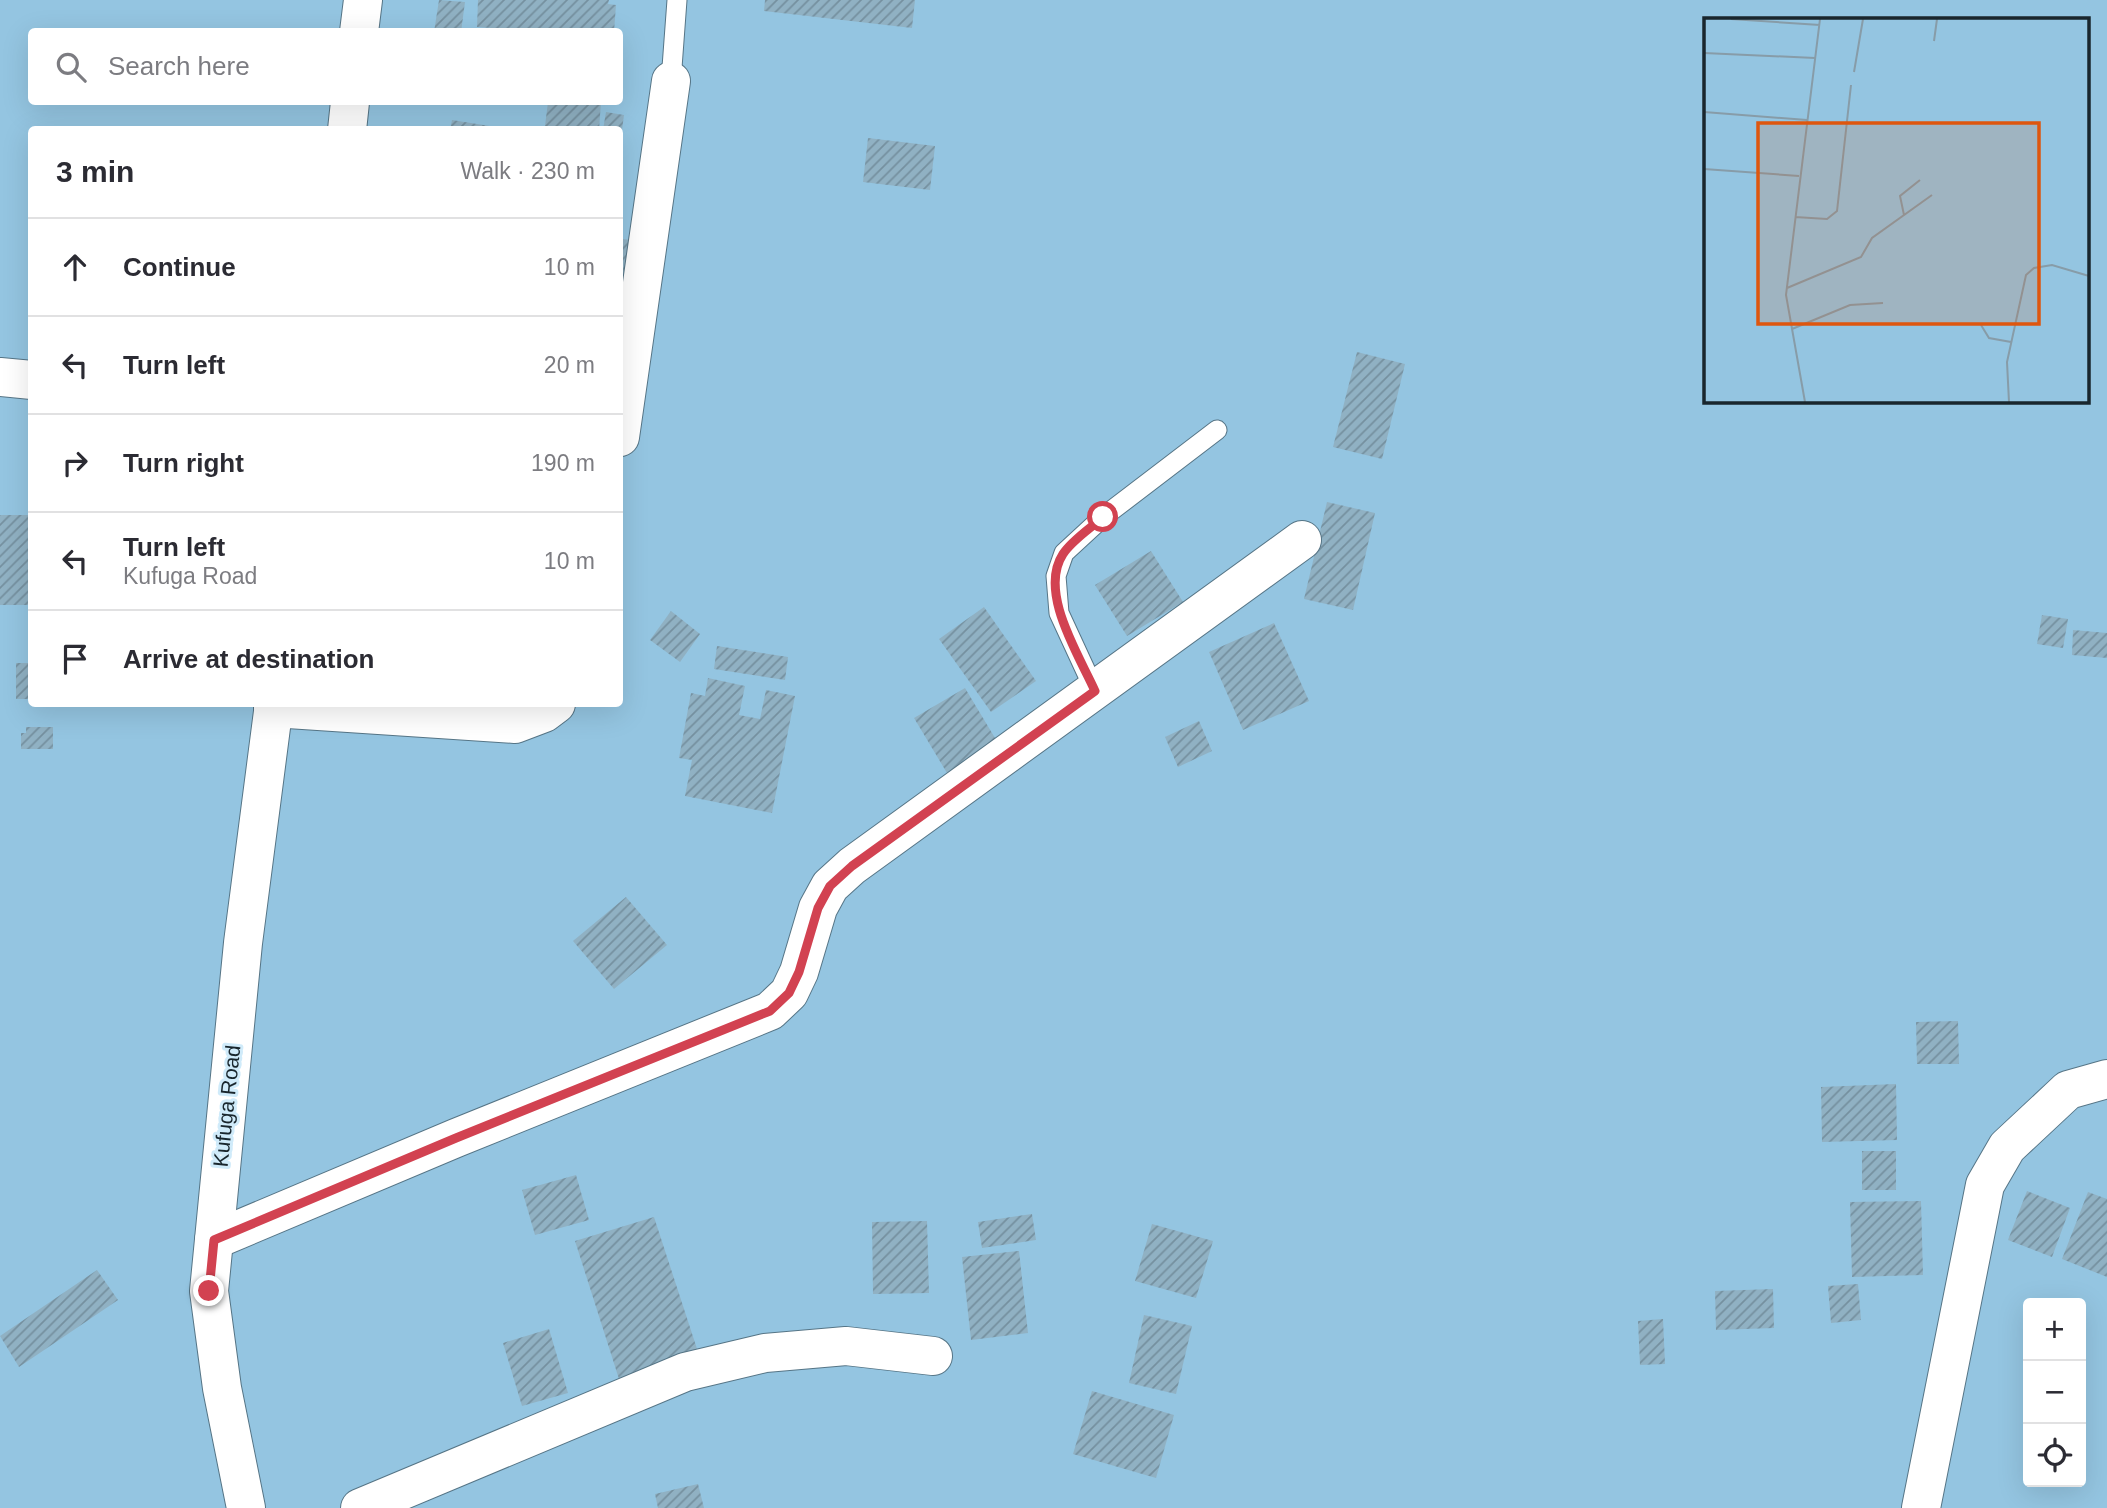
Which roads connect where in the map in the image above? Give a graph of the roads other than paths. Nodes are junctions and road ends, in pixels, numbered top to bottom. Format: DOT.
graph roads {
  1 [pos="363,0"];
  2 [pos="677,0"];
  3 [pos="360,28"];
  4 [pos="671,82"];
  5 [pos="350,105"];
  6 [pos="347,126"];
  7 [pos="0,377"];
  8 [pos="28,380"];
  9 [pos="623,416"];
  10 [pos="1217,430"];
  11 [pos="1302,540"];
  12 [pos="1095,691"];
  13 [pos="274,707"];
  14 [pos="287,707"];
  15 [pos="552,707"];
  16 [pos="2107,1079"];
  17 [pos="214,1240"];
  18 [pos="933,1356"];
  19 [pos="246,1508"];
  20 [pos="360,1508"];
  21 [pos="1921,1508"];
  1 -- 3 [label="street"];
  2 -- 4 [label="lane"];
  4 -- 9 [label="street"];
  5 -- 6 [label="street"];
  7 -- 8 [label="street"];
  10 -- 12 [label="lane"];
  11 -- 12 [label="street"];
  12 -- 17 [label="street"];
  13 -- 17 [label="street, Kufuga Road"];
  14 -- 15 [label="street"];
  16 -- 21 [label="street"];
  17 -- 19 [label="street, Kufuga Road"];
  18 -- 20 [label="street"];
}
